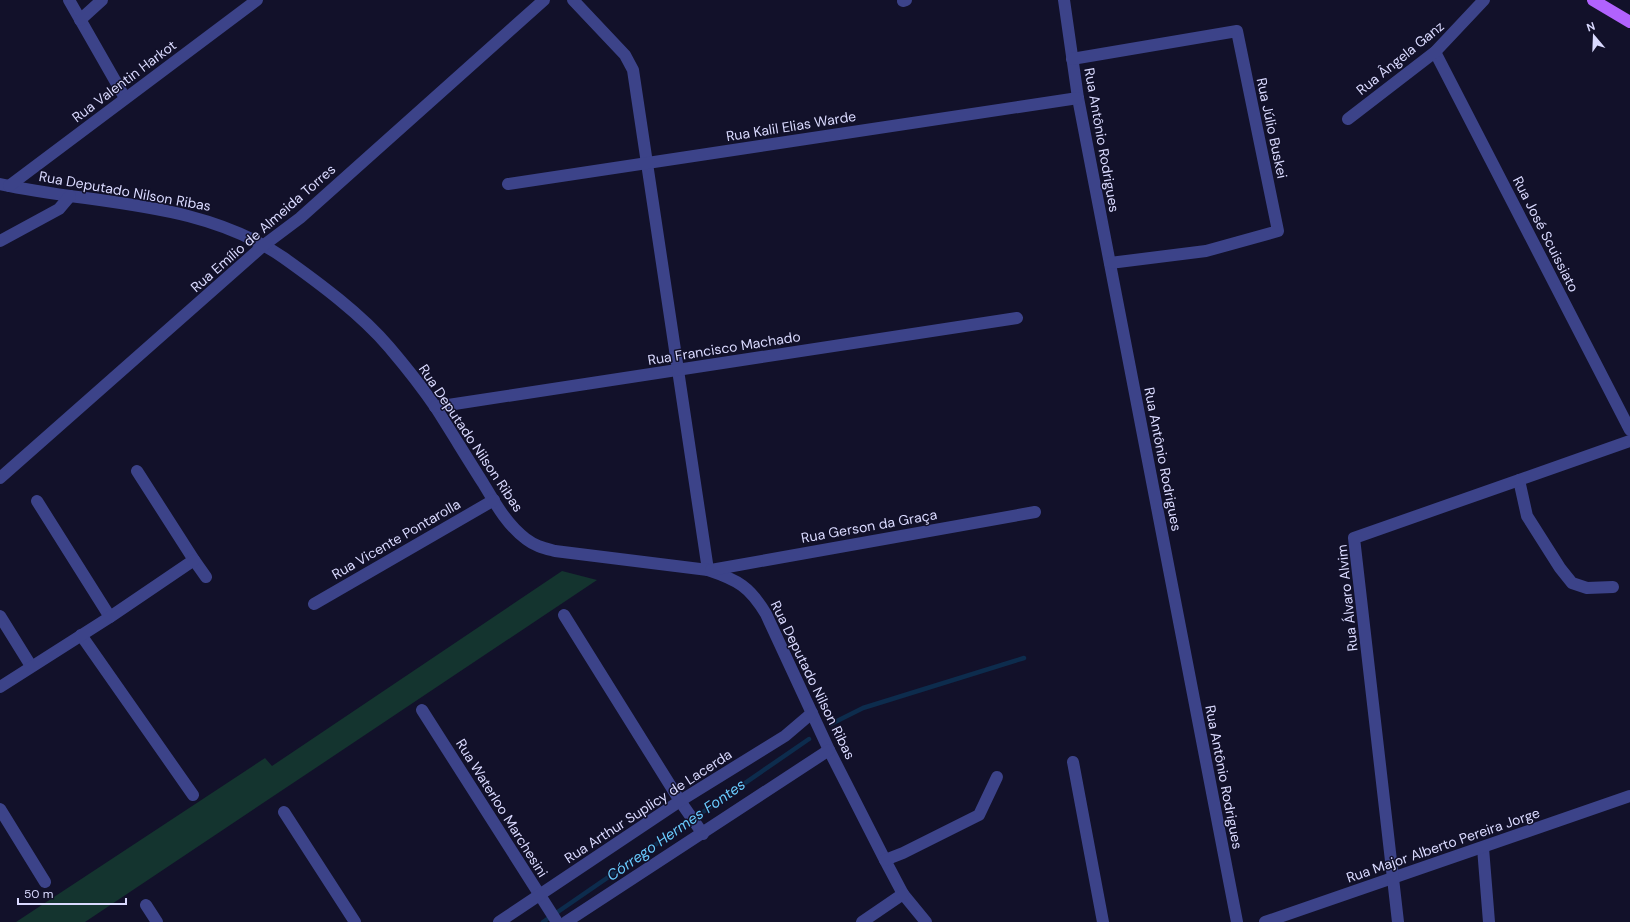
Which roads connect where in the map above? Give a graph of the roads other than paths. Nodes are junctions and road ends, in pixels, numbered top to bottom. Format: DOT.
graph roads {
  1 [pos="69,0"];
  2 [pos="102,0"];
  3 [pos="257,0"];
  4 [pos="544,0"];
  5 [pos="573,0"];
  6 [pos="1064,0"];
  7 [pos="1484,0"];
  8 [pos="1593,0"];
  9 [pos="80,20"];
  10 [pos="1630,22"];
  11 [pos="1435,52"];
  12 [pos="1072,59"];
  13 [pos="125,98"];
  14 [pos="1078,98"];
  15 [pos="1348,119"];
  16 [pos="648,163"];
  17 [pos="508,184"];
  18 [pos="4,185"];
  19 [pos="70,196"];
  20 [pos="0,241"];
  21 [pos="264,245"];
  22 [pos="1110,263"];
  23 [pos="1017,318"];
  24 [pos="678,370"];
  25 [pos="435,407"];
  26 [pos="1630,430"];
  27 [pos="1630,441"];
  28 [pos="137,471"];
  29 [pos="0,478"];
  30 [pos="1519,480"];
  31 [pos="494,500"];
  32 [pos="37,501"];
  33 [pos="1035,512"];
  34 [pos="194,560"];
  35 [pos="708,570"];
  36 [pos="206,577"];
  37 [pos="1613,587"];
  38 [pos="314,604"];
  39 [pos="564,615"];
  40 [pos="0,616"];
  41 [pos="110,617"];
  42 [pos="81,635"];
  43 [pos="31,666"];
  44 [pos="0,687"];
  45 [pos="422,710"];
  46 [pos="812,713"];
  47 [pos="829,750"];
  48 [pos="1073,762"];
  49 [pos="997,777"];
  50 [pos="193,795"];
  51 [pos="1630,796"];
  52 [pos="680,801"];
  53 [pos="0,809"];
  54 [pos="284,812"];
  55 [pos="703,834"];
  56 [pos="1484,848"];
  57 [pos="885,860"];
  58 [pos="1393,879"];
  59 [pos="46,882"];
  60 [pos="903,894"];
  61 [pos="539,896"];
  62 [pos="146,905"];
  63 [pos="157,922"];
  64 [pos="355,922"];
  65 [pos="499,922"];
  66 [pos="557,922"];
  67 [pos="566,922"];
  68 [pos="862,922"];
  69 [pos="926,922"];
  70 [pos="1103,922"];
  71 [pos="1237,922"];
  72 [pos="1265,922"];
  73 [pos="1398,922"];
  74 [pos="1489,922"];
  1 -- 9 [label="street"];
  2 -- 9 [label="street"];
  3 -- 13 [label="street, Rua Valentin Harkot"];
  4 -- 21 [label="street, Rua Emílio de Almeida Torres"];
  5 -- 16 [label="street"];
  6 -- 12 [label="street, Rua Antônio Rodrigues"];
  7 -- 11 [label="street, Rua Ângela Ganz"];
  8 -- 10 [label="main road"];
  9 -- 13 [label="street"];
  11 -- 15 [label="street, Rua Ângela Ganz"];
  11 -- 26 [label="street, Rua José Scuissiato"];
  12 -- 14 [label="street, Rua Antônio Rodrigues"];
  12 -- 22 [label="street, Rua Júlio Buskei"];
  13 -- 18 [label="street, Rua Valentin Harkot"];
  14 -- 16 [label="street, Rua Kalil Elias Warde"];
  14 -- 22 [label="street, Rua Antônio Rodrigues"];
  16 -- 17 [label="street, Rua Kalil Elias Warde"];
  16 -- 24 [label="street"];
  18 -- 19 [label="street, Rua Deputado Nilson Ribas"];
  19 -- 20 [label="street"];
  19 -- 21 [label="street, Rua Deputado Nilson Ribas"];
  21 -- 25 [label="street, Rua Deputado Nilson Ribas"];
  21 -- 29 [label="street, Rua Emílio de Almeida Torres"];
  22 -- 71 [label="street, Rua Antônio Rodrigues"];
  23 -- 24 [label="street, Rua Francisco Machado"];
  24 -- 25 [label="street, Rua Francisco Machado"];
  24 -- 35 [label="street"];
  25 -- 31 [label="street, Rua Deputado Nilson Ribas"];
  27 -- 30 [label="street, Rua Álvaro Alvim"];
  28 -- 34 [label="street"];
  30 -- 37 [label="street"];
  30 -- 58 [label="street, Rua Álvaro Alvim"];
  31 -- 35 [label="street, Rua Deputado Nilson Ribas"];
  31 -- 38 [label="street, Rua Vicente Pontarolla"];
  32 -- 41 [label="street"];
  33 -- 35 [label="street, Rua Gerson da Graça"];
  34 -- 36 [label="street"];
  34 -- 41 [label="street"];
  35 -- 46 [label="street, Rua Deputado Nilson Ribas"];
  39 -- 52 [label="street"];
  40 -- 43 [label="street"];
  41 -- 42 [label="street"];
  42 -- 43 [label="street"];
  42 -- 50 [label="street"];
  43 -- 44 [label="street"];
  45 -- 61 [label="street, Rua Waterloo Marchesini"];
  46 -- 47 [label="street, Rua Deputado Nilson Ribas"];
  46 -- 52 [label="street, Rua Arthur Suplicy de Lacerda"];
  47 -- 55 [label="street"];
  47 -- 57 [label="street, Rua Deputado Nilson Ribas"];
  48 -- 70 [label="street"];
  49 -- 57 [label="street"];
  51 -- 56 [label="street, Rua Major Alberto Pereira Jorge"];
  52 -- 55 [label="street"];
  52 -- 61 [label="street, Rua Arthur Suplicy de Lacerda"];
  53 -- 59 [label="street"];
  54 -- 64 [label="street"];
  55 -- 67 [label="street"];
  56 -- 58 [label="street, Rua Major Alberto Pereira Jorge"];
  56 -- 74 [label="street"];
  57 -- 60 [label="street, Rua Deputado Nilson Ribas"];
  58 -- 72 [label="street, Rua Major Alberto Pereira Jorge"];
  58 -- 73 [label="street, Rua Álvaro Alvim"];
  60 -- 68 [label="street"];
  60 -- 69 [label="street, Rua Deputado Nilson Ribas"];
  61 -- 65 [label="street, Rua Arthur Suplicy de Lacerda"];
  61 -- 66 [label="street, Rua Waterloo Marchesini"];
  62 -- 63 [label="street"];
}
